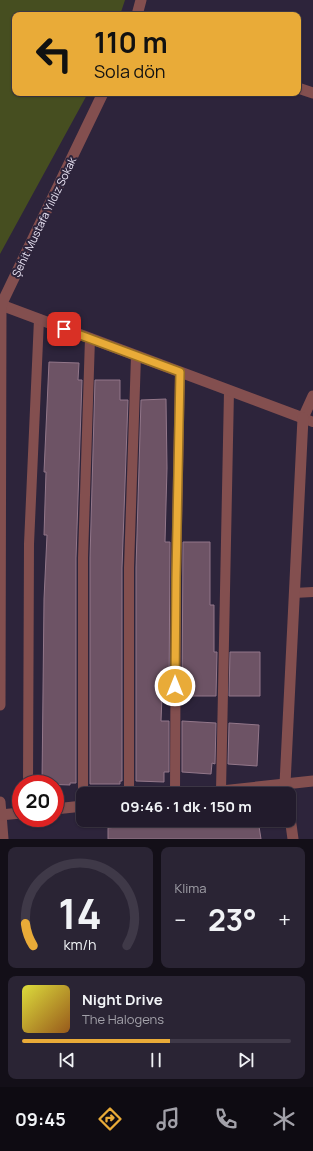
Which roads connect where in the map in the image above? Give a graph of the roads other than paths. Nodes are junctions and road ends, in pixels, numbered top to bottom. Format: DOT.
graph roads {
  1 [pos="141,0"];
  2 [pos="138,12"];
  3 [pos="301,89"];
  4 [pos="313,93"];
  5 [pos="102,96"];
  6 [pos="1,305"];
  7 [pos="39,319"];
  8 [pos="90,338"];
  9 [pos="136,356"];
  10 [pos="180,372"];
  11 [pos="229,391"];
  12 [pos="313,396"];
  13 [pos="308,420"];
  14 [pos="313,592"];
  15 [pos="294,593"];
  16 [pos="0,705"];
  17 [pos="28,775"];
  18 [pos="313,781"];
  19 [pos="83,787"];
  20 [pos="129,787"];
  21 [pos="175,787"];
  22 [pos="221,787"];
  23 [pos="286,787"];
  24 [pos="293,787"];
  25 [pos="0,802"];
  26 [pos="76,807"];
  27 [pos="64,808"];
  28 [pos="12,814"];
  29 [pos="0,815"];
  30 [pos="291,827"];
  31 [pos="3,839"];
  32 [pos="293,839"];
  1 -- 2 [label="street"];
  3 -- 4 [label="street"];
  5 -- 6 [label="street, Şehit Mustafa Yıldız Sokak"];
  6 -- 7 [label="street"];
  6 -- 16 [label="street, Şehit Mustafa Yıldız Sokak"];
  7 -- 8 [label="street"];
  7 -- 17 [label="lane"];
  8 -- 9 [label="street"];
  8 -- 19 [label="lane"];
  9 -- 10 [label="street"];
  9 -- 20 [label="lane"];
  10 -- 11 [label="street"];
  10 -- 21 [label="lane"];
  11 -- 13 [label="street"];
  11 -- 22 [label="lane"];
  12 -- 13 [label="street"];
  13 -- 15 [label="street"];
  14 -- 15 [label="lane"];
  15 -- 23 [label="street"];
  18 -- 24 [label="street"];
  25 -- 29 [label="street"];
  26 -- 27 [label="street"];
  28 -- 29 [label="street"];
  29 -- 31 [label="street"];
  30 -- 32 [label="street"];
}
